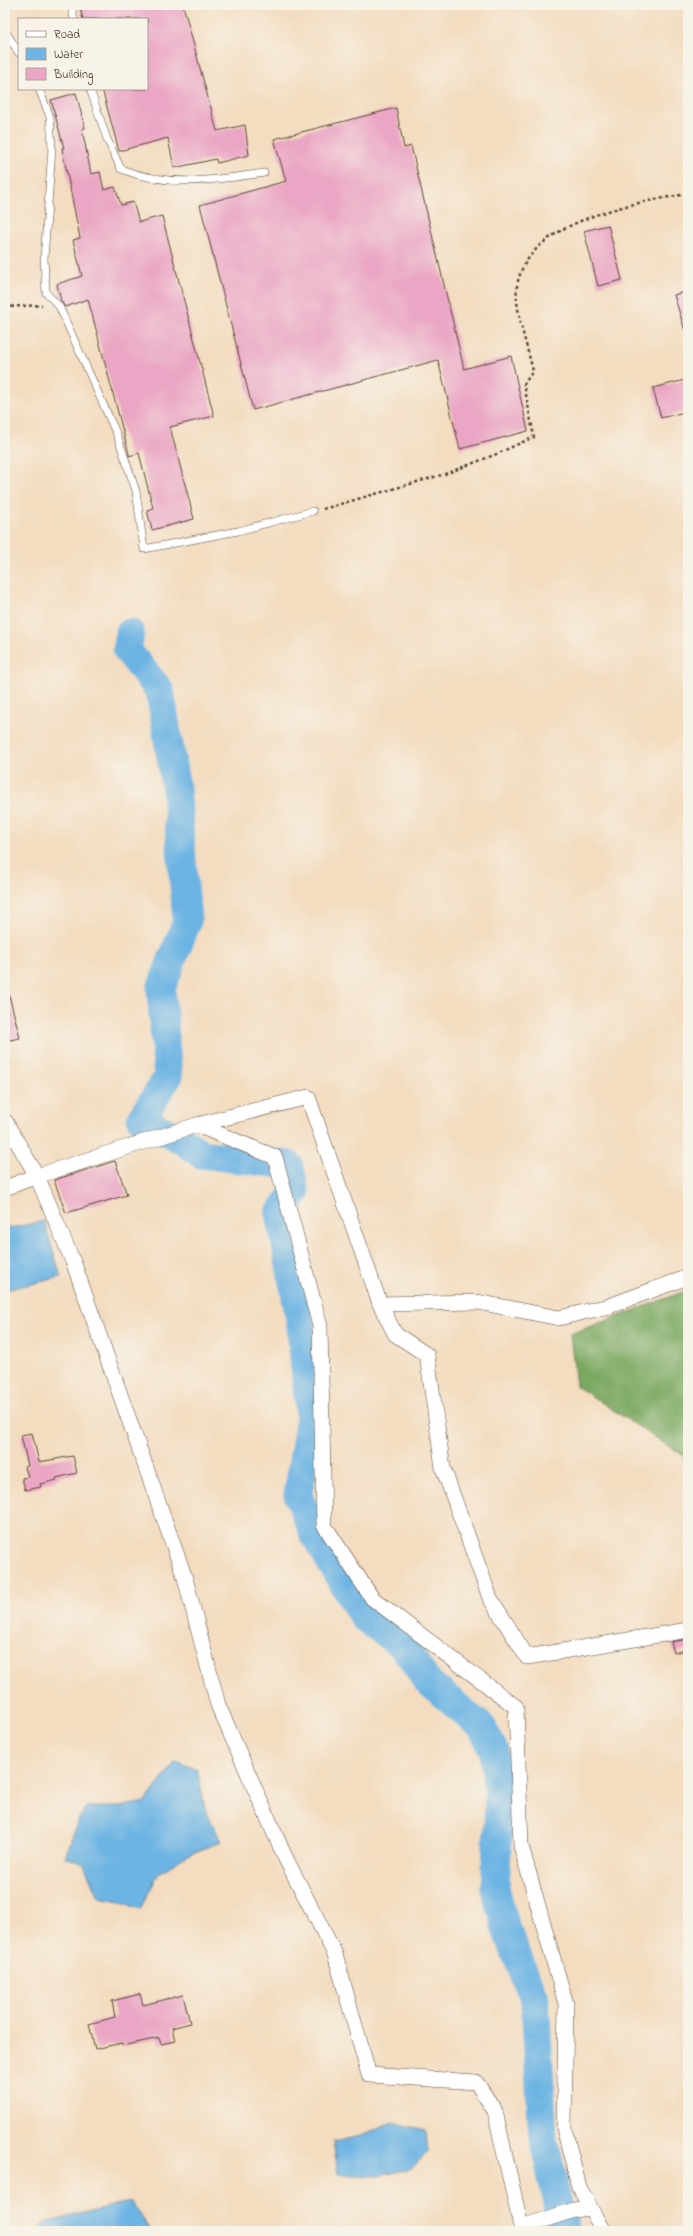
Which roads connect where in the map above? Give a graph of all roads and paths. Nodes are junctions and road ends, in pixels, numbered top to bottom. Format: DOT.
graph roads {
  1 [pos="71,5"];
  2 [pos="74,18"];
  3 [pos="5,31"];
  4 [pos="18,51"];
  5 [pos="39,90"];
  6 [pos="90,90"];
  7 [pos="264,173"];
  8 [pos="688,194"];
  9 [pos="42,305"];
  10 [pos="5,307"];
  11 [pos="313,511"];
  12 [pos="5,1122"];
  13 [pos="197,1125"];
  14 [pos="37,1176"];
  15 [pos="5,1188"];
  16 [pos="688,1277"];
  17 [pos="380,1304"];
  18 [pos="688,1630"];
  19 [pos="590,2208"];
  20 [pos="522,2229"];
  21 [pos="604,2231"];
  1 -- 2 [label="lane"];
  3 -- 4 [label="lane"];
  5 -- 11 [label="lane"];
  6 -- 7 [label="lane"];
  8 -- 11 [label="path"];
  9 -- 10 [label="path"];
  12 -- 14 [label="street"];
  13 -- 14 [label="street"];
  13 -- 17 [label="street"];
  13 -- 19 [label="street"];
  14 -- 15 [label="street"];
  14 -- 20 [label="street"];
  16 -- 17 [label="street"];
  17 -- 18 [label="street"];
  19 -- 20 [label="street"];
  19 -- 21 [label="street"];
}
